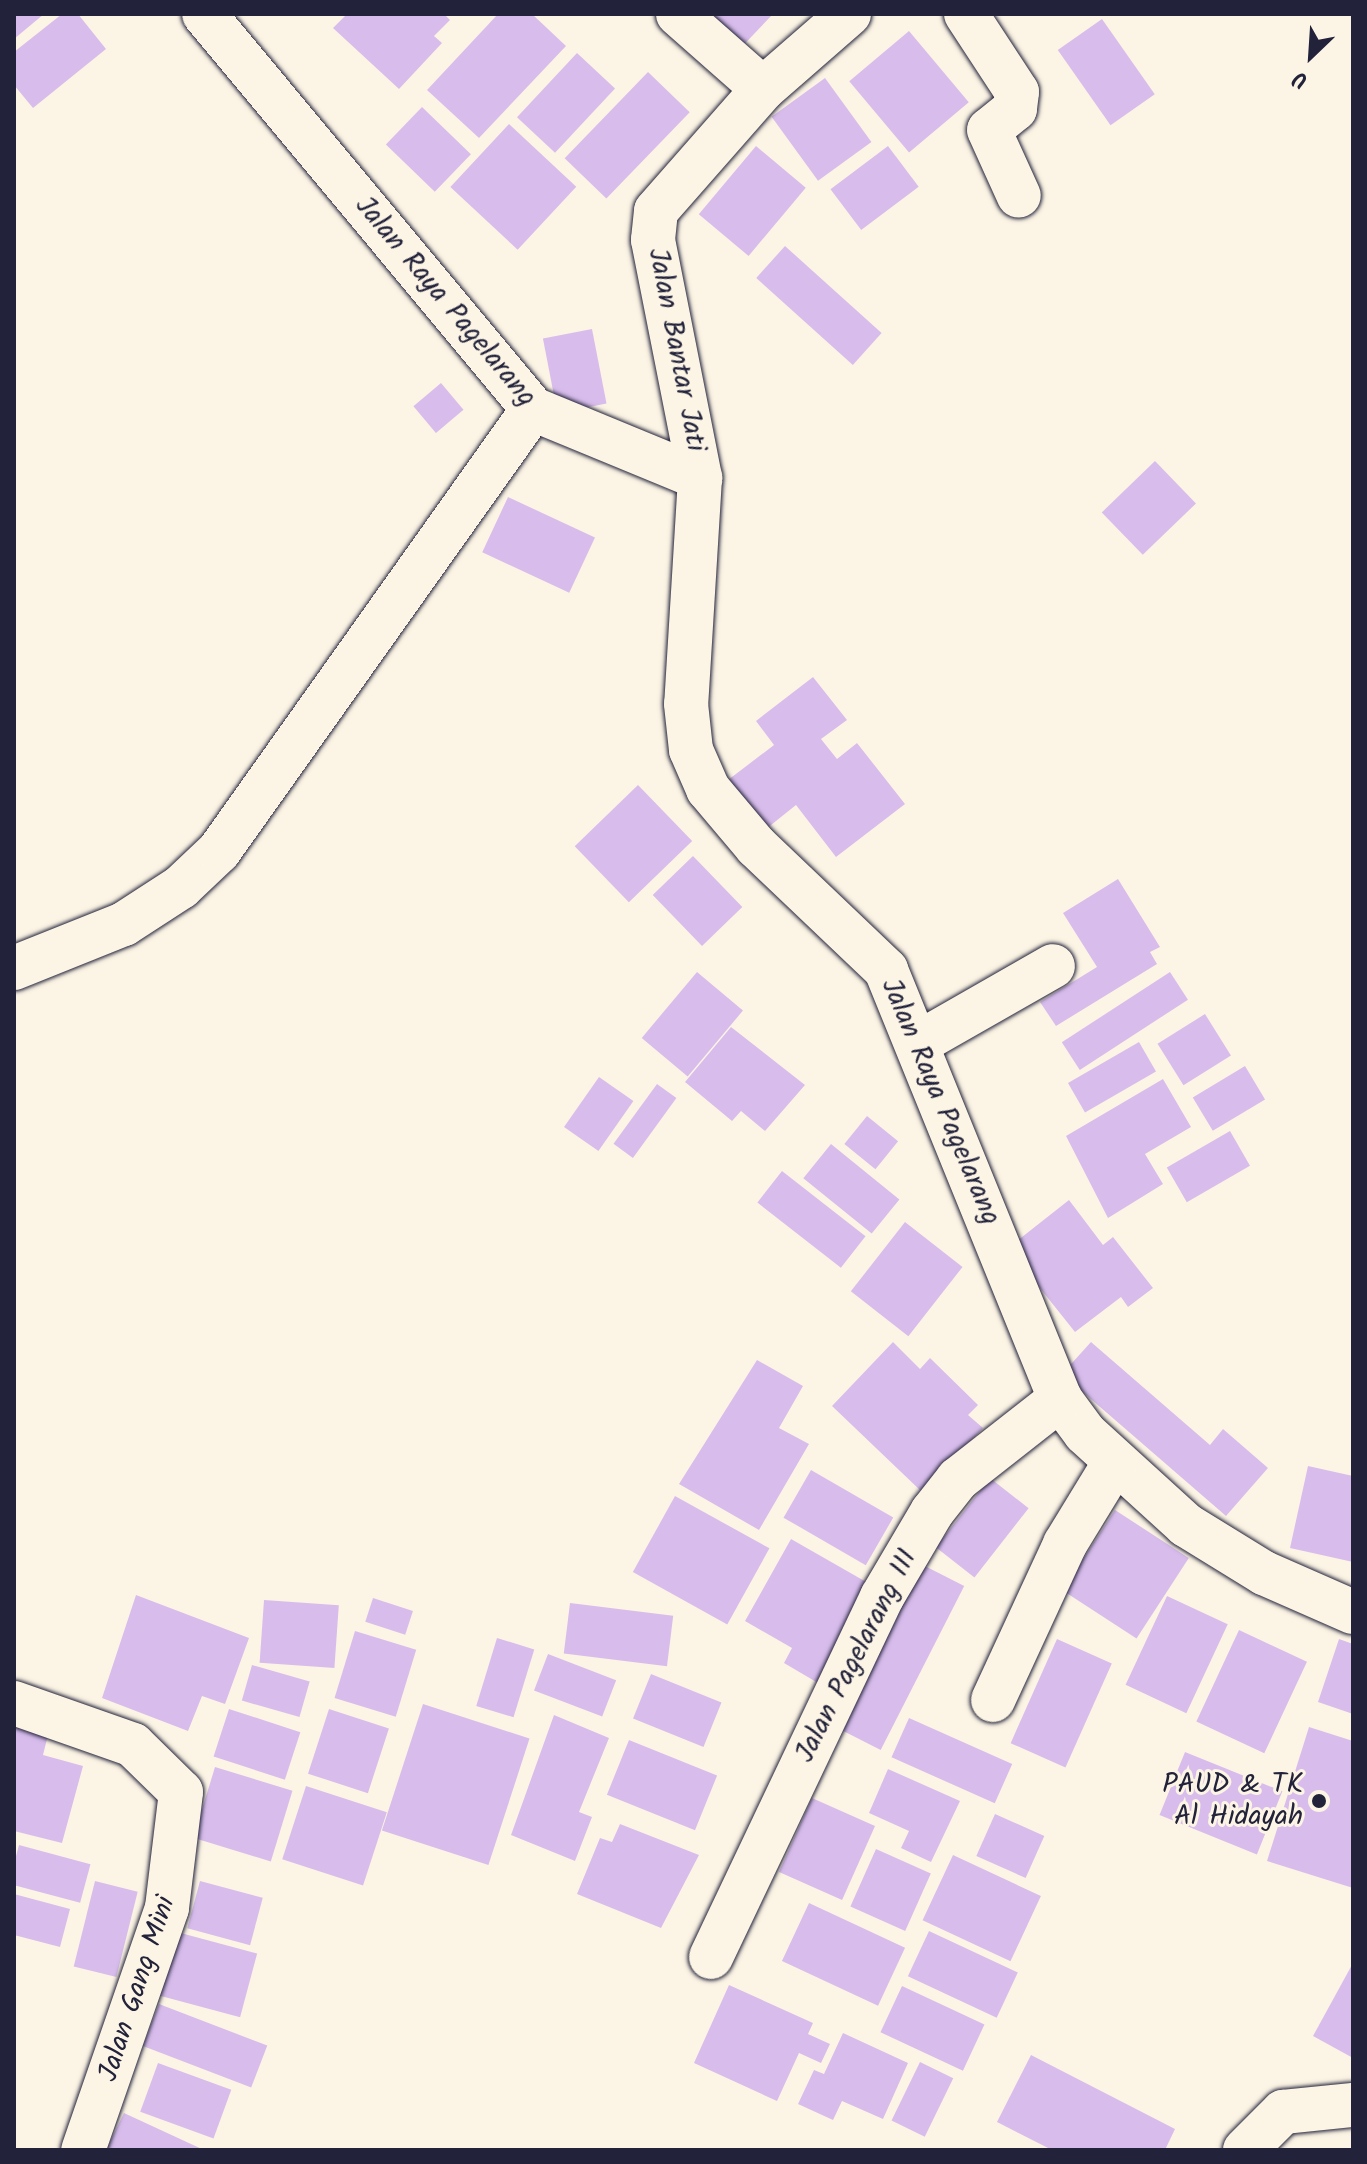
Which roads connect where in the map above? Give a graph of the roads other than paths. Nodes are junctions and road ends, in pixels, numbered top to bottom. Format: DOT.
graph roads {
  1 [pos="204,14"];
  2 [pos="678,14"];
  3 [pos="849,14"];
  4 [pos="966,14"];
  5 [pos="763,89"];
  6 [pos="1019,196"];
  7 [pos="533,409"];
  8 [pos="700,478"];
  9 [pos="1053,966"];
  10 [pos="14,968"];
  11 [pos="920,1042"];
  12 [pos="1060,1399"];
  13 [pos="1115,1462"];
  14 [pos="1353,1612"];
  15 [pos="993,1700"];
  16 [pos="14,1703"];
  17 [pos="711,1957"];
  18 [pos="1351,2105"];
  19 [pos="83,2150"];
  20 [pos="1245,2150"];
  1 -- 7 [label="street, Jalan Raya Pagelarang"];
  2 -- 5 [label="street"];
  3 -- 5 [label="street, Jalan Bantar Jati"];
  4 -- 6 [label="street"];
  5 -- 8 [label="street, Jalan Bantar Jati"];
  7 -- 8 [label="street, Jalan Raya Pagelarang"];
  7 -- 10 [label="street"];
  8 -- 11 [label="street, Jalan Raya Pagelarang"];
  9 -- 11 [label="street"];
  11 -- 12 [label="street, Jalan Raya Pagelarang"];
  12 -- 13 [label="street, Jalan Raya Pagelarang"];
  12 -- 17 [label="street, Jalan Pagelarang III"];
  13 -- 14 [label="street, Jalan Raya Pagelarang"];
  13 -- 15 [label="street"];
  16 -- 19 [label="street, Jalan Gang Mini"];
  18 -- 20 [label="street"];
}
